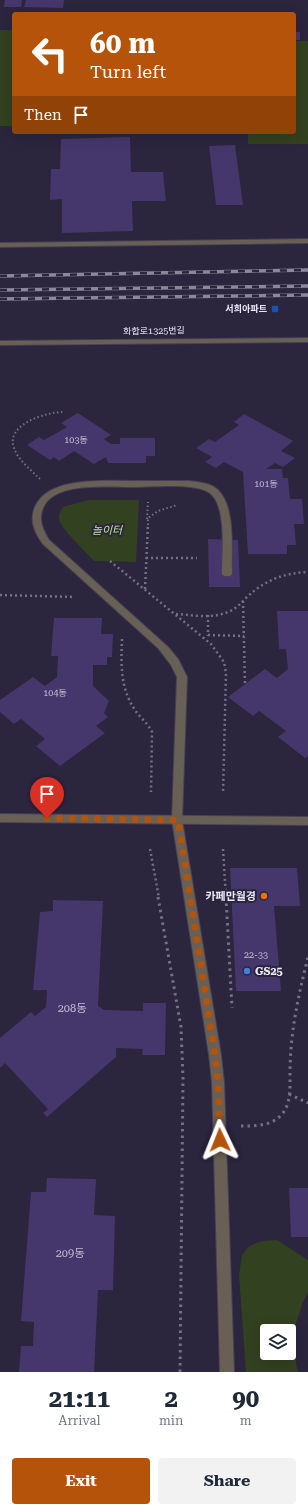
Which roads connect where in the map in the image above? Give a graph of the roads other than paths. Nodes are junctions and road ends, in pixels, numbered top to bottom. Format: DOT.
graph roads {
  1 [pos="308,241"];
  2 [pos="0,245"];
  3 [pos="308,340"];
  4 [pos="0,343"];
  5 [pos="227,574"];
  6 [pos="0,818"];
  7 [pos="178,820"];
  8 [pos="308,821"];
  9 [pos="227,1372"];
  1 -- 2 [label="street"];
  3 -- 4 [label="street, 화합로1325번길"];
  5 -- 7 [label="street"];
  6 -- 7 [label="street"];
  7 -- 8 [label="street"];
  7 -- 9 [label="street"];
}
